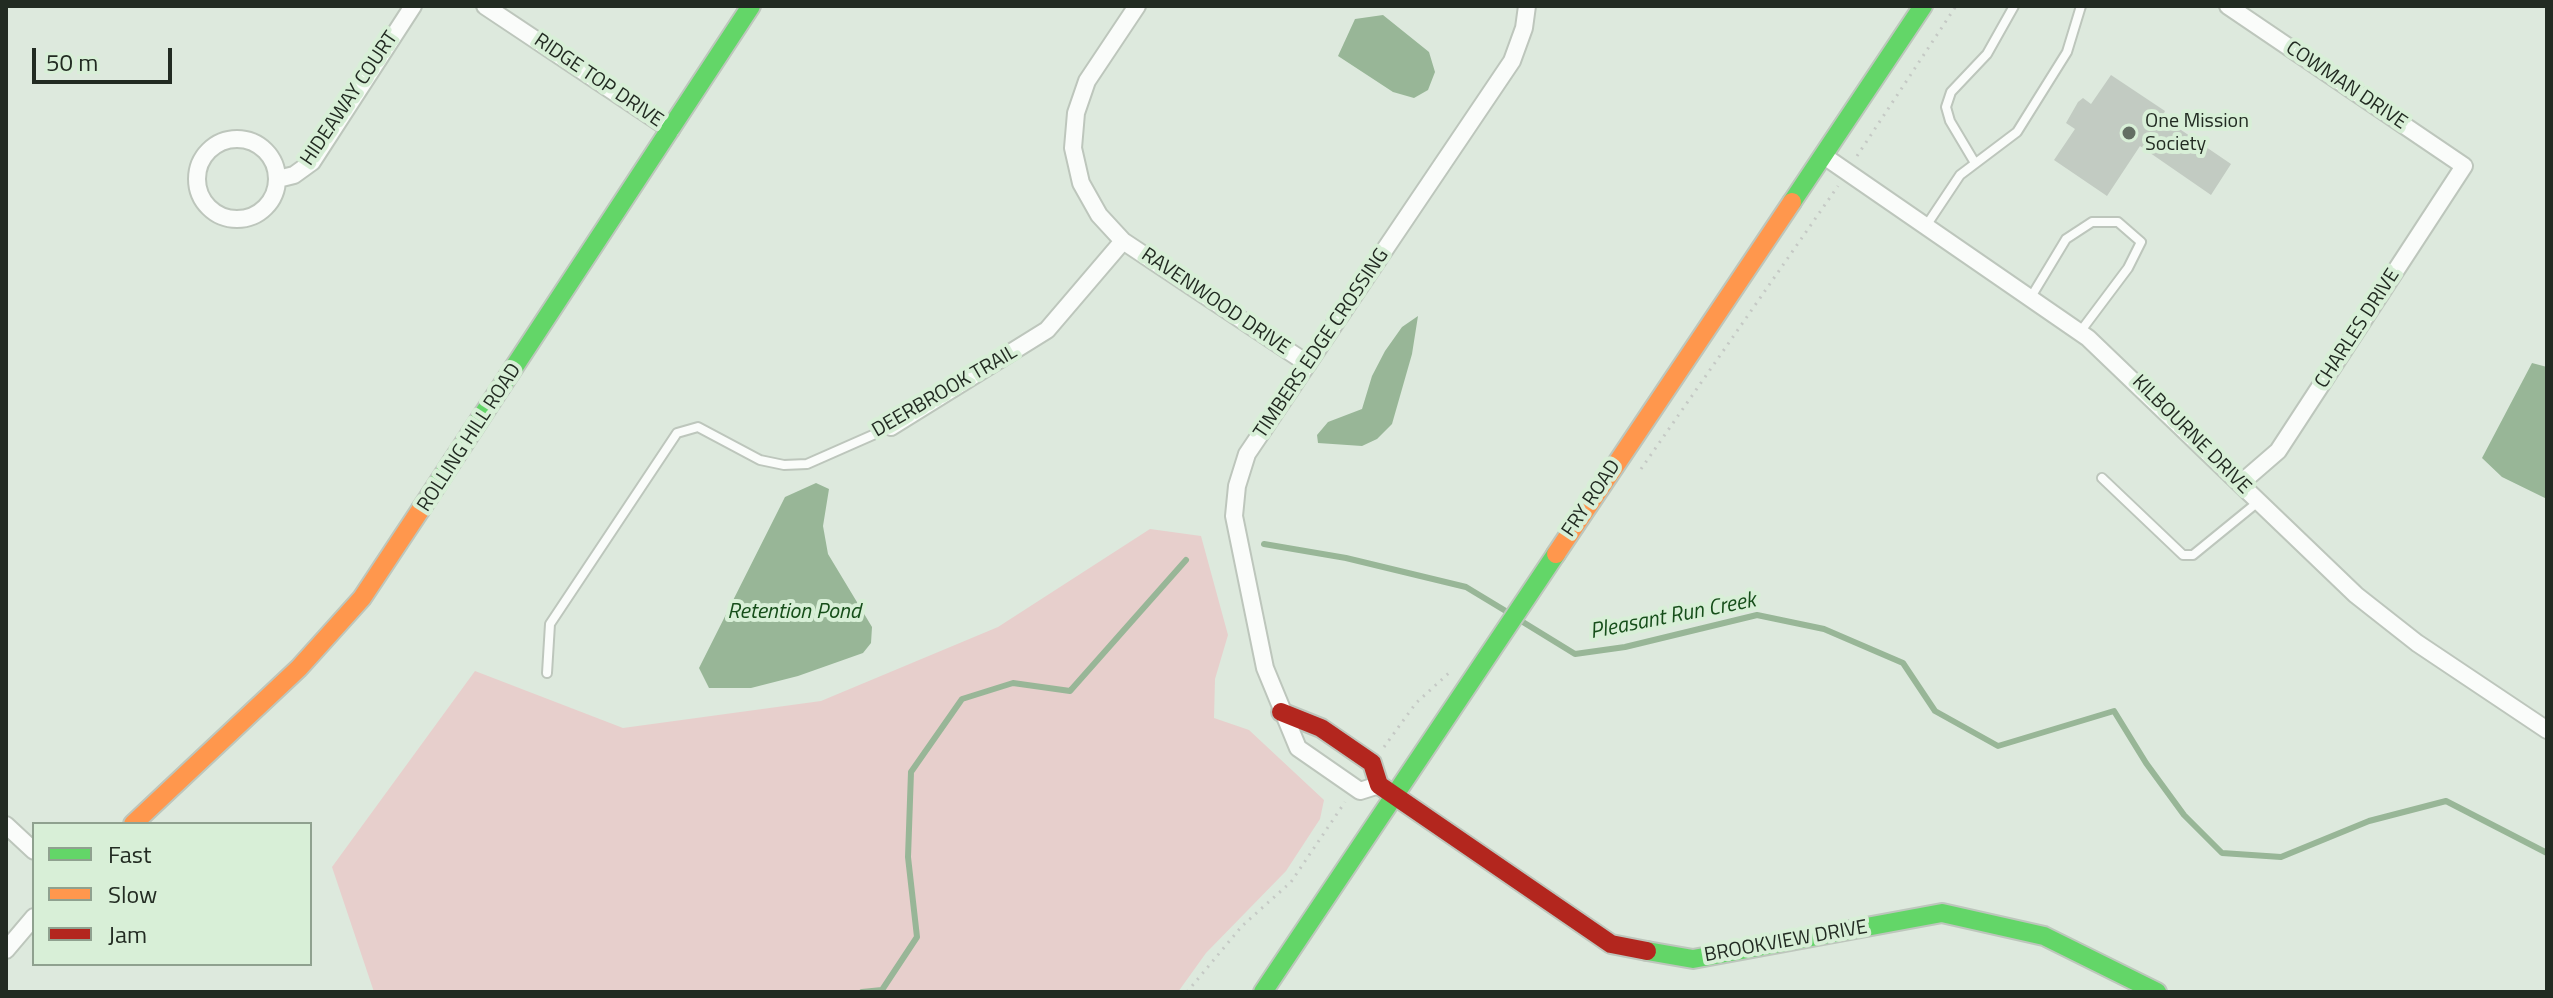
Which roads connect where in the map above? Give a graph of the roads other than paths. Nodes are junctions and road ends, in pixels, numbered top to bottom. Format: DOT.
graph roads {
  1 [pos="413,6"];
  2 [pos="485,6"];
  3 [pos="751,6"];
  4 [pos="1137,6"];
  5 [pos="1527,6"];
  6 [pos="1923,6"];
  7 [pos="2014,6"];
  8 [pos="2081,6"];
  9 [pos="2228,6"];
  10 [pos="671,130"];
  11 [pos="1824,156"];
  12 [pos="1975,163"];
  13 [pos="2464,166"];
  14 [pos="278,179"];
  15 [pos="1926,226"];
  16 [pos="1123,241"];
  17 [pos="2031,297"];
  18 [pos="2080,332"];
  19 [pos="1308,364"];
  20 [pos="891,427"];
  21 [pos="2102,478"];
  22 [pos="2241,483"];
  23 [pos="2258,502"];
  24 [pos="547,673"];
  25 [pos="1281,712"];
  26 [pos="2546,730"];
  27 [pos="1379,785"];
  28 [pos="1396,797"];
  29 [pos="135,822"];
  30 [pos="6,825"];
  31 [pos="32,849"];
  32 [pos="32,919"];
  33 [pos="6,950"];
  34 [pos="1263,992"];
  35 [pos="2157,992"];
  1 -- 14 [label="street, HIDEAWAY COURT"];
  2 -- 10 [label="street, RIDGE TOP DRIVE"];
  3 -- 10 [label="street, ROLLING HILL ROAD"];
  4 -- 16 [label="street, RAVENWOOD DRIVE"];
  5 -- 19 [label="street, TIMBERS EDGE CROSSING"];
  6 -- 11 [label="street, FRY ROAD"];
  7 -- 12 [label="lane"];
  8 -- 12 [label="lane"];
  9 -- 13 [label="street, COWMAN DRIVE"];
  10 -- 29 [label="street, ROLLING HILL ROAD"];
  11 -- 15 [label="street, KILBOURNE DRIVE"];
  11 -- 28 [label="street, FRY ROAD"];
  12 -- 15 [label="lane"];
  13 -- 22 [label="street, CHARLES DRIVE"];
  14 -- 14 [label="street, HIDEAWAY COURT"];
  15 -- 17 [label="street, KILBOURNE DRIVE"];
  16 -- 19 [label="street, RAVENWOOD DRIVE"];
  16 -- 20 [label="street, DEERBROOK TRAIL"];
  17 -- 18 [label="street, KILBOURNE DRIVE"];
  17 -- 18 [label="lane"];
  18 -- 22 [label="street, KILBOURNE DRIVE"];
  19 -- 25 [label="street, TIMBERS EDGE CROSSING"];
  20 -- 24 [label="lane, DEERBROOK TRAIL"];
  21 -- 23 [label="lane"];
  22 -- 23 [label="street, KILBOURNE DRIVE"];
  23 -- 26 [label="street, KILBOURNE DRIVE"];
  25 -- 27 [label="street"];
  25 -- 27 [label="street, TIMBERS EDGE CROSSING"];
  27 -- 28 [label="street"];
  28 -- 34 [label="street, FRY ROAD"];
  28 -- 35 [label="street, BROOKVIEW DRIVE"];
  30 -- 31 [label="street"];
  32 -- 33 [label="street"];
}
